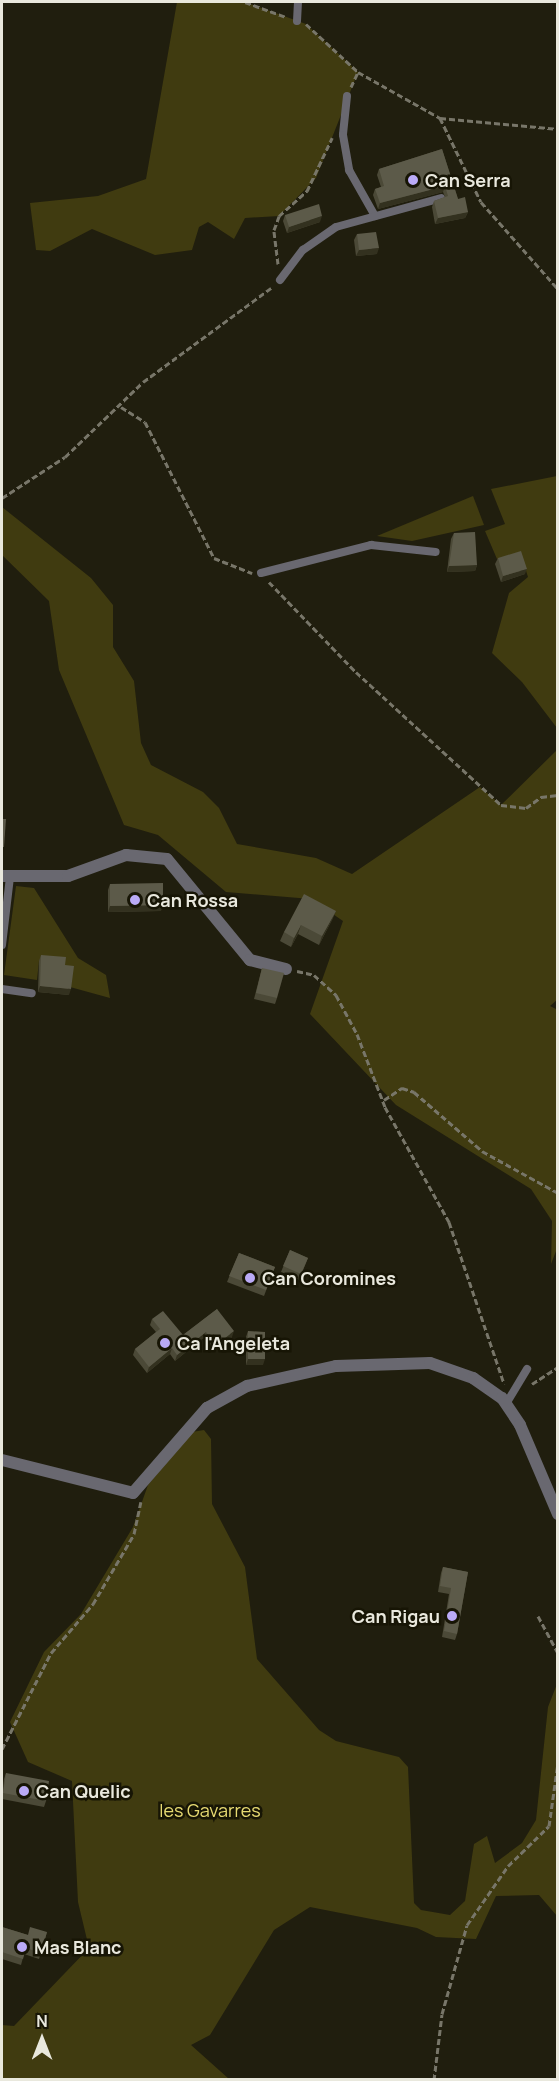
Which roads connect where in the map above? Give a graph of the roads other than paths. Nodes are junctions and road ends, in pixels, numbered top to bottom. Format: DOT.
graph roads {
  1 [pos="298,2"];
  2 [pos="297,21"];
  3 [pos="347,96"];
  4 [pos="441,198"];
  5 [pos="375,216"];
  6 [pos="280,280"];
  7 [pos="436,552"];
  8 [pos="261,573"];
  9 [pos="6,877"];
  10 [pos="2,945"];
  11 [pos="286,969"];
  12 [pos="2,989"];
  13 [pos="32,993"];
  14 [pos="527,1370"];
  15 [pos="506,1404"];
  16 [pos="2,1460"];
  17 [pos="558,1514"];
  1 -- 2 [label="lane"];
  3 -- 5 [label="lane"];
  4 -- 5 [label="lane"];
  5 -- 6 [label="lane"];
  7 -- 8 [label="lane"];
  9 -- 10 [label="lane"];
  9 -- 11 [label="street"];
  12 -- 13 [label="lane"];
  14 -- 15 [label="lane"];
  15 -- 16 [label="street"];
  15 -- 17 [label="street"];
}
